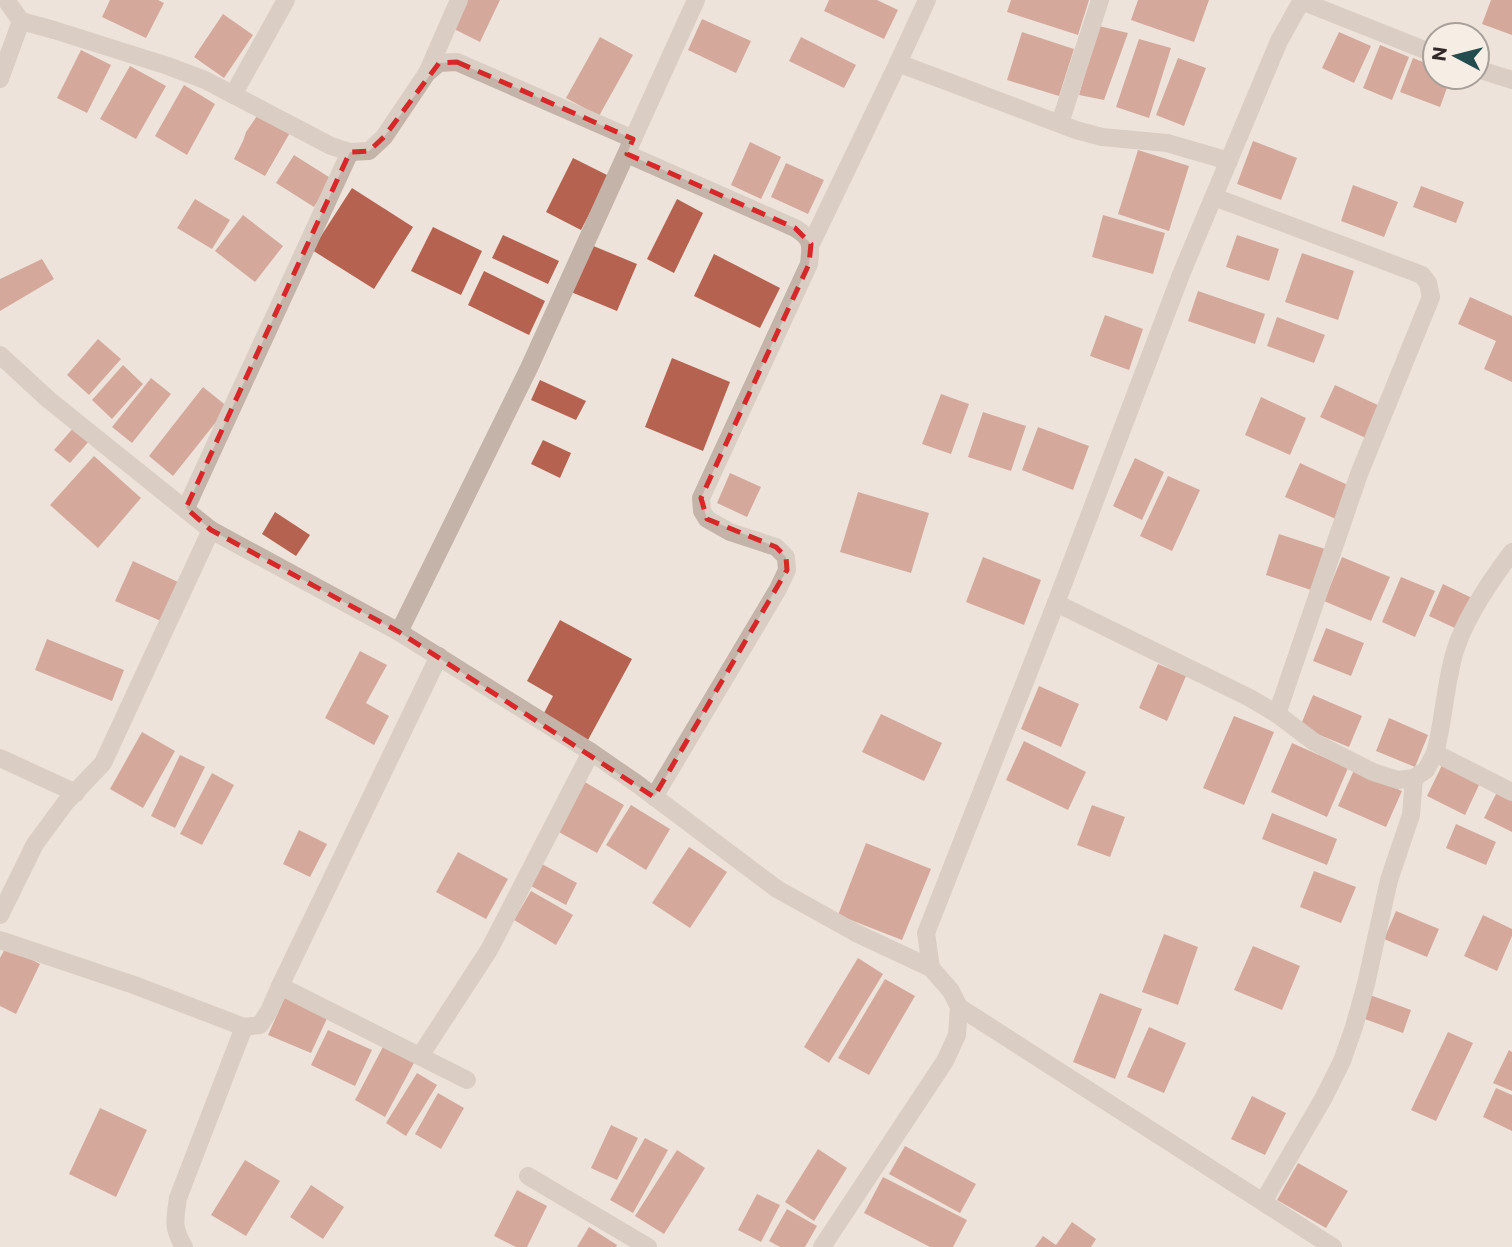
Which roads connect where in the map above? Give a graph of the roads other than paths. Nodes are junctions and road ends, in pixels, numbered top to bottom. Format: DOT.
graph roads {
  1 [pos="6,0"];
  2 [pos="286,0"];
  3 [pos="459,0"];
  4 [pos="696,0"];
  5 [pos="927,0"];
  6 [pos="1100,0"];
  7 [pos="1301,1"];
  8 [pos="21,21"];
  9 [pos="1421,48"];
  10 [pos="898,63"];
  11 [pos="427,73"];
  12 [pos="1491,73"];
  13 [pos="0,79"];
  14 [pos="1512,80"];
  15 [pos="233,94"];
  16 [pos="1059,123"];
  17 [pos="630,147"];
  18 [pos="350,152"];
  19 [pos="1229,161"];
  20 [pos="1214,197"];
  21 [pos="811,244"];
  22 [pos="0,355"];
  23 [pos="186,508"];
  24 [pos="211,530"];
  25 [pos="1510,558"];
  26 [pos="1056,603"];
  27 [pos="399,632"];
  28 [pos="439,656"];
  29 [pos="1277,714"];
  30 [pos="591,752"];
  31 [pos="1435,753"];
  32 [pos="0,758"];
  33 [pos="1414,778"];
  34 [pos="1512,792"];
  35 [pos="76,793"];
  36 [pos="654,797"];
  37 [pos="0,915"];
  38 [pos="0,940"];
  39 [pos="931,968"];
  40 [pos="280,986"];
  41 [pos="960,1007"];
  42 [pos="244,1027"];
  43 [pos="420,1056"];
  44 [pos="467,1080"];
  45 [pos="528,1176"];
  46 [pos="1263,1202"];
  47 [pos="184,1247"];
  48 [pos="648,1247"];
  49 [pos="822,1247"];
  50 [pos="1333,1247"];
  1 -- 8 [label="street"];
  2 -- 15 [label="street"];
  3 -- 11 [label="street"];
  4 -- 17 [label="street"];
  5 -- 10 [label="street"];
  6 -- 16 [label="street"];
  7 -- 9 [label="street"];
  7 -- 19 [label="street"];
  8 -- 13 [label="street"];
  8 -- 15 [label="street"];
  10 -- 16 [label="street"];
  10 -- 21 [label="street"];
  11 -- 17 [label="street"];
  11 -- 18 [label="street"];
  12 -- 14 [label="street"];
  15 -- 18 [label="street"];
  16 -- 19 [label="street"];
  17 -- 21 [label="street"];
  17 -- 27 [label="street"];
  18 -- 23 [label="street"];
  19 -- 20 [label="street"];
  20 -- 26 [label="street"];
  20 -- 29 [label="street"];
  21 -- 36 [label="street"];
  22 -- 23 [label="street"];
  23 -- 24 [label="street"];
  24 -- 27 [label="street"];
  24 -- 35 [label="street"];
  25 -- 31 [label="street"];
  26 -- 29 [label="street"];
  26 -- 39 [label="street"];
  27 -- 28 [label="street"];
  28 -- 30 [label="street"];
  28 -- 40 [label="street"];
  29 -- 33 [label="street"];
  30 -- 36 [label="street"];
  30 -- 43 [label="street"];
  31 -- 33 [label="street"];
  31 -- 34 [label="street"];
  32 -- 35 [label="street"];
  33 -- 46 [label="street"];
  35 -- 37 [label="street"];
  36 -- 39 [label="street"];
  38 -- 42 [label="street"];
  39 -- 41 [label="street"];
  40 -- 42 [label="street"];
  40 -- 43 [label="street"];
  41 -- 46 [label="street"];
  41 -- 49 [label="street"];
  42 -- 47 [label="street"];
  43 -- 44 [label="street"];
  45 -- 48 [label="street"];
  46 -- 50 [label="street"];
}
